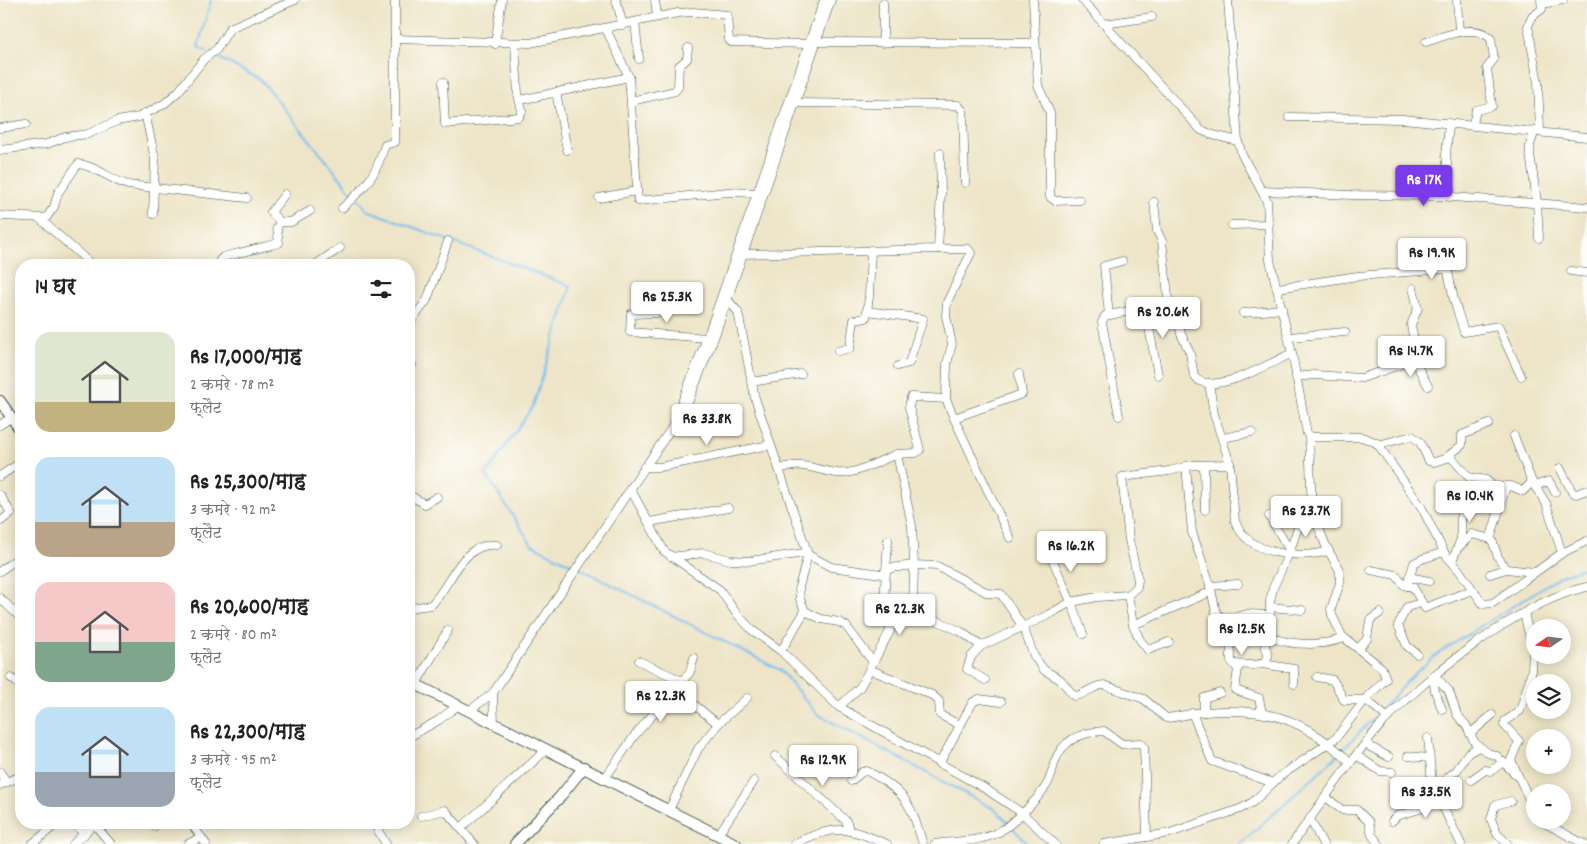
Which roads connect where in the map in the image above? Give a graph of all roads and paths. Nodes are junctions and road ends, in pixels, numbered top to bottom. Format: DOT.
graph roads {
  1 [pos="295,0"];
  2 [pos="395,0"];
  3 [pos="502,0"];
  4 [pos="616,0"];
  5 [pos="655,0"];
  6 [pos="824,0"];
  7 [pos="831,0"];
  8 [pos="1033,0"];
  9 [pos="1082,0"];
  10 [pos="1228,0"];
  11 [pos="1457,0"];
  12 [pos="1563,0"];
  13 [pos="1541,2"];
  14 [pos="882,4"];
  15 [pos="657,17"];
  16 [pos="1152,17"];
  17 [pos="635,22"];
  18 [pos="1104,24"];
  19 [pos="623,25"];
  20 [pos="606,29"];
  21 [pos="1459,32"];
  22 [pos="395,39"];
  23 [pos="1426,42"];
  24 [pos="813,43"];
  25 [pos="883,43"];
  26 [pos="1035,43"];
  27 [pos="495,44"];
  28 [pos="515,44"];
  29 [pos="688,48"];
  30 [pos="639,59"];
  31 [pos="629,77"];
  32 [pos="443,82"];
  33 [pos="556,92"];
  34 [pos="520,100"];
  35 [pos="631,101"];
  36 [pos="796,103"];
  37 [pos="145,113"];
  38 [pos="1289,117"];
  39 [pos="1449,123"];
  40 [pos="26,124"];
  41 [pos="1473,124"];
  42 [pos="0,128"];
  43 [pos="1538,130"];
  44 [pos="1587,137"];
  45 [pos="1238,141"];
  46 [pos="0,150"];
  47 [pos="567,150"];
  48 [pos="940,153"];
  49 [pos="965,183"];
  50 [pos="156,188"];
  51 [pos="636,191"];
  52 [pos="1263,191"];
  53 [pos="756,193"];
  54 [pos="285,194"];
  55 [pos="1451,196"];
  56 [pos="247,198"];
  57 [pos="599,198"];
  58 [pos="1080,200"];
  59 [pos="1154,202"];
  60 [pos="1537,202"];
  61 [pos="1587,207"];
  62 [pos="342,208"];
  63 [pos="310,211"];
  64 [pos="153,214"];
  65 [pos="0,216"];
  66 [pos="40,219"];
  67 [pos="280,222"];
  68 [pos="1269,224"];
  69 [pos="1232,225"];
  70 [pos="1539,238"];
  71 [pos="448,241"];
  72 [pos="340,248"];
  73 [pos="938,249"];
  74 [pos="871,250"];
  75 [pos="743,254"];
  76 [pos="85,259"];
  77 [pos="221,259"];
  78 [pos="324,259"];
  79 [pos="1122,261"];
  80 [pos="1571,271"];
  81 [pos="1587,273"];
  82 [pos="1278,288"];
  83 [pos="1413,288"];
  84 [pos="661,290"];
  85 [pos="732,303"];
  86 [pos="1169,305"];
  87 [pos="1145,307"];
  88 [pos="1282,309"];
  89 [pos="868,311"];
  90 [pos="1243,313"];
  91 [pos="1109,315"];
  92 [pos="415,316"];
  93 [pos="1345,332"];
  94 [pos="1289,337"];
  95 [pos="706,338"];
  96 [pos="838,351"];
  97 [pos="1292,353"];
  98 [pos="1414,360"];
  99 [pos="898,366"];
  100 [pos="801,374"];
  101 [pos="1019,374"];
  102 [pos="1158,375"];
  103 [pos="1521,376"];
  104 [pos="1296,377"];
  105 [pos="751,382"];
  106 [pos="1209,383"];
  107 [pos="1428,386"];
  108 [pos="946,399"];
  109 [pos="0,401"];
  110 [pos="681,412"];
  111 [pos="1119,416"];
  112 [pos="12,417"];
  113 [pos="954,418"];
  114 [pos="15,422"];
  115 [pos="1489,424"];
  116 [pos="0,426"];
  117 [pos="1252,432"];
  118 [pos="1309,436"];
  119 [pos="1514,436"];
  120 [pos="1223,438"];
  121 [pos="770,445"];
  122 [pos="1378,445"];
  123 [pos="897,454"];
  124 [pos="1448,457"];
  125 [pos="1230,464"];
  126 [pos="1204,465"];
  127 [pos="15,466"];
  128 [pos="1186,466"];
  129 [pos="644,467"];
  130 [pos="1560,468"];
  131 [pos="779,469"];
  132 [pos="0,476"];
  133 [pos="1534,484"];
  134 [pos="1506,486"];
  135 [pos="630,488"];
  136 [pos="1587,490"];
  137 [pos="1555,492"];
  138 [pos="0,495"];
  139 [pos="1470,495"];
  140 [pos="437,497"];
  141 [pos="415,498"];
  142 [pos="728,508"];
  143 [pos="1205,510"];
  144 [pos="1312,510"];
  145 [pos="1269,516"];
  146 [pos="1,520"];
  147 [pos="649,522"];
  148 [pos="1010,538"];
  149 [pos="1491,539"];
  150 [pos="888,540"];
  151 [pos="1587,541"];
  152 [pos="496,545"];
  153 [pos="1459,547"];
  154 [pos="1290,552"];
  155 [pos="1329,552"];
  156 [pos="1444,552"];
  157 [pos="1562,553"];
  158 [pos="808,554"];
  159 [pos="1050,554"];
  160 [pos="671,558"];
  161 [pos="15,560"];
  162 [pos="1452,561"];
  163 [pos="914,565"];
  164 [pos="1506,569"];
  165 [pos="1371,570"];
  166 [pos="0,571"];
  167 [pos="886,572"];
  168 [pos="1535,572"];
  169 [pos="1490,574"];
  170 [pos="1409,577"];
  171 [pos="1429,581"];
  172 [pos="1238,584"];
  173 [pos="1406,586"];
  174 [pos="1587,588"];
  175 [pos="1210,589"];
  176 [pos="1472,590"];
  177 [pos="1128,596"];
  178 [pos="0,598"];
  179 [pos="1071,602"];
  180 [pos="1421,603"];
  181 [pos="415,607"];
  182 [pos="1302,610"];
  183 [pos="806,611"];
  184 [pos="1270,611"];
  185 [pos="15,612"];
  186 [pos="1380,612"];
  187 [pos="1524,613"];
  188 [pos="1222,620"];
  189 [pos="1133,625"];
  190 [pos="1023,628"];
  191 [pos="448,630"];
  192 [pos="1082,634"];
  193 [pos="1270,637"];
  194 [pos="1344,638"];
  195 [pos="1169,642"];
  196 [pos="981,646"];
  197 [pos="1359,648"];
  198 [pos="781,651"];
  199 [pos="1417,654"];
  200 [pos="694,658"];
  201 [pos="640,661"];
  202 [pos="1234,664"];
  203 [pos="1263,664"];
  204 [pos="872,666"];
  205 [pos="1317,677"];
  206 [pos="1434,677"];
  207 [pos="11,678"];
  208 [pos="415,680"];
  209 [pos="985,680"];
  210 [pos="15,681"];
  211 [pos="682,681"];
  212 [pos="1294,684"];
  213 [pos="415,688"];
  214 [pos="675,689"];
  215 [pos="493,693"];
  216 [pos="1220,693"];
  217 [pos="747,698"];
  218 [pos="1368,701"];
  219 [pos="1001,702"];
  220 [pos="456,706"];
  221 [pos="839,707"];
  222 [pos="1442,709"];
  223 [pos="469,711"];
  224 [pos="1204,712"];
  225 [pos="1262,712"];
  226 [pos="1192,713"];
  227 [pos="1492,715"];
  228 [pos="1385,716"];
  229 [pos="494,724"];
  230 [pos="718,724"];
  231 [pos="960,725"];
  232 [pos="415,734"];
  233 [pos="1470,734"];
  234 [pos="1428,738"];
  235 [pos="1365,744"];
  236 [pos="1331,746"];
  237 [pos="1479,747"];
  238 [pos="546,750"];
  239 [pos="1356,755"];
  240 [pos="774,756"];
  241 [pos="1408,756"];
  242 [pos="1390,757"];
  243 [pos="1429,758"];
  244 [pos="1349,761"];
  245 [pos="1503,762"];
  246 [pos="939,764"];
  247 [pos="584,768"];
  248 [pos="0,772"];
  249 [pos="1392,772"];
  250 [pos="1516,774"];
  251 [pos="604,778"];
  252 [pos="15,779"];
  253 [pos="1471,780"];
  254 [pos="754,781"];
  255 [pos="851,781"];
  256 [pos="1272,783"];
  257 [pos="3,784"];
  258 [pos="1437,794"];
  259 [pos="1526,794"];
  260 [pos="1326,797"];
  261 [pos="1511,801"];
  262 [pos="669,810"];
  263 [pos="1020,815"];
  264 [pos="421,816"];
  265 [pos="1310,819"];
  266 [pos="1392,820"];
  267 [pos="461,828"];
  268 [pos="50,829"];
  269 [pos="79,829"];
  270 [pos="91,829"];
  271 [pos="100,829"];
  272 [pos="195,829"];
  273 [pos="377,829"];
  274 [pos="1556,829"];
  275 [pos="850,830"];
  276 [pos="84,835"];
  277 [pos="718,835"];
  278 [pos="1147,837"];
  279 [pos="203,841"];
  280 [pos="32,844"];
  281 [pos="73,844"];
  282 [pos="111,844"];
  283 [pos="188,844"];
  284 [pos="386,844"];
  285 [pos="474,844"];
  286 [pos="515,844"];
  287 [pos="736,844"];
  288 [pos="794,844"];
  289 [pos="887,844"];
  290 [pos="923,844"];
  291 [pos="935,844"];
  292 [pos="1055,844"];
  293 [pos="1104,844"];
  294 [pos="1292,844"];
  295 [pos="1323,844"];
  296 [pos="1379,844"];
  297 [pos="1461,844"];
  298 [pos="1508,844"];
  299 [pos="1584,844"];
  1 -- 37 [label="street"];
  2 -- 22 [label="street"];
  3 -- 27 [label="street"];
  4 -- 19 [label="street"];
  5 -- 15 [label="street"];
  6 -- 24 [label="street"];
  7 -- 24 [label="street"];
  8 -- 26 [label="street"];
  9 -- 18 [label="street"];
  10 -- 45 [label="street"];
  11 -- 21 [label="street"];
  12 -- 13 [label="street"];
  13 -- 43 [label="street"];
  14 -- 25 [label="street"];
  15 -- 17 [label="street"];
  15 -- 24 [label="street"];
  16 -- 18 [label="street"];
  17 -- 19 [label="street"];
  17 -- 30 [label="street"];
  18 -- 45 [label="street"];
  19 -- 20 [label="street"];
  20 -- 28 [label="street"];
  20 -- 31 [label="street"];
  21 -- 23 [label="street"];
  21 -- 41 [label="street"];
  22 -- 27 [label="street"];
  22 -- 62 [label="street"];
  24 -- 25 [label="street"];
  24 -- 36 [label="street"];
  24 -- 53 [label="street"];
  25 -- 26 [label="street"];
  26 -- 58 [label="street"];
  27 -- 28 [label="street"];
  28 -- 34 [label="street"];
  29 -- 35 [label="street"];
  31 -- 33 [label="street"];
  31 -- 35 [label="street"];
  32 -- 34 [label="street"];
  33 -- 34 [label="street"];
  33 -- 47 [label="street"];
  35 -- 51 [label="street"];
  36 -- 49 [label="street"];
  36 -- 75 [label="street"];
  37 -- 46 [label="street"];
  37 -- 50 [label="street"];
  38 -- 39 [label="street"];
  39 -- 41 [label="street"];
  39 -- 55 [label="street"];
  40 -- 42 [label="street"];
  41 -- 43 [label="street"];
  43 -- 44 [label="street"];
  43 -- 60 [label="street"];
  45 -- 52 [label="street"];
  48 -- 73 [label="street"];
  50 -- 56 [label="street"];
  50 -- 64 [label="street"];
  50 -- 66 [label="street"];
  51 -- 53 [label="street"];
  51 -- 57 [label="street"];
  52 -- 55 [label="street"];
  52 -- 68 [label="street"];
  53 -- 95 [label="street"];
  54 -- 67 [label="street"];
  55 -- 60 [label="street"];
  59 -- 86 [label="street"];
  60 -- 61 [label="street"];
  60 -- 70 [label="street"];
  63 -- 67 [label="street"];
  65 -- 66 [label="street"];
  66 -- 76 [label="street"];
  67 -- 77 [label="street"];
  68 -- 69 [label="street"];
  68 -- 82 [label="street"];
  71 -- 92 [label="street"];
  72 -- 78 [label="street"];
  73 -- 74 [label="street"];
  73 -- 108 [label="street"];
  74 -- 75 [label="street"];
  74 -- 89 [label="street"];
  75 -- 85 [label="street"];
  79 -- 91 [label="street"];
  80 -- 81 [label="street"];
  82 -- 88 [label="street"];
  82 -- 103 [label="street"];
  83 -- 98 [label="street"];
  84 -- 95 [label="street"];
  85 -- 105 [label="street"];
  85 -- 110 [label="street"];
  86 -- 87 [label="street"];
  86 -- 106 [label="street"];
  87 -- 91 [label="street"];
  87 -- 102 [label="street"];
  88 -- 90 [label="street"];
  88 -- 94 [label="street"];
  89 -- 96 [label="street"];
  89 -- 99 [label="street"];
  91 -- 111 [label="street"];
  93 -- 94 [label="street"];
  94 -- 97 [label="street"];
  95 -- 110 [label="street"];
  97 -- 104 [label="street"];
  97 -- 106 [label="street"];
  98 -- 104 [label="street"];
  98 -- 107 [label="street"];
  100 -- 105 [label="street"];
  101 -- 113 [label="street"];
  104 -- 118 [label="street"];
  105 -- 121 [label="street"];
  106 -- 120 [label="street"];
  108 -- 113 [label="street"];
  108 -- 123 [label="street"];
  109 -- 112 [label="street"];
  110 -- 129 [label="street"];
  112 -- 114 [label="street"];
  112 -- 116 [label="street"];
  113 -- 148 [label="street"];
  115 -- 124 [label="street"];
  117 -- 120 [label="street"];
  118 -- 122 [label="street"];
  118 -- 144 [label="street"];
  119 -- 133 [label="street"];
  120 -- 125 [label="street"];
  121 -- 129 [label="street"];
  121 -- 131 [label="street"];
  122 -- 124 [label="street"];
  122 -- 156 [label="street"];
  123 -- 131 [label="street"];
  123 -- 163 [label="street"];
  124 -- 134 [label="street"];
  125 -- 126 [label="street"];
  125 -- 154 [label="street"];
  126 -- 128 [label="street"];
  126 -- 143 [label="street"];
  127 -- 132 [label="street"];
  128 -- 175 [label="street"];
  128 -- 177 [label="street"];
  129 -- 135 [label="street"];
  130 -- 136 [label="street"];
  131 -- 158 [label="street"];
  133 -- 134 [label="street"];
  133 -- 137 [label="street"];
  133 -- 157 [label="street"];
  134 -- 149 [label="street"];
  135 -- 147 [label="street"];
  135 -- 215 [label="street"];
  138 -- 146 [label="street"];
  139 -- 153 [label="street"];
  140 -- 141 [label="street"];
  142 -- 147 [label="street"];
  144 -- 154 [label="street"];
  144 -- 155 [label="street"];
  145 -- 154 [label="street"];
  147 -- 160 [label="street"];
  149 -- 153 [label="street"];
  149 -- 164 [label="street"];
  150 -- 167 [label="street"];
  151 -- 157 [label="street"];
  152 -- 181 [label="street"];
  153 -- 162 [label="street"];
  154 -- 155 [label="street"];
  154 -- 184 [label="street"];
  155 -- 194 [label="street"];
  156 -- 162 [label="street"];
  156 -- 170 [label="street"];
  157 -- 168 [label="street"];
  158 -- 160 [label="street"];
  158 -- 167 [label="street"];
  158 -- 183 [label="street"];
  159 -- 179 [label="street"];
  160 -- 198 [label="street"];
  161 -- 166 [label="street"];
  162 -- 176 [label="street"];
  163 -- 167 [label="street"];
  163 -- 190 [label="street"];
  163 -- 196 [label="street"];
  164 -- 168 [label="street"];
  164 -- 169 [label="street"];
  165 -- 173 [label="street"];
  167 -- 204 [label="street"];
  168 -- 176 [label="street"];
  170 -- 171 [label="street"];
  170 -- 173 [label="street"];
  172 -- 175 [label="street"];
  173 -- 180 [label="street"];
  174 -- 187 [label="street"];
  175 -- 188 [label="street"];
  175 -- 189 [label="street"];
  176 -- 180 [label="street"];
  177 -- 179 [label="street"];
  177 -- 189 [label="street"];
  178 -- 185 [label="street"];
  179 -- 190 [label="street"];
  179 -- 192 [label="street"];
  180 -- 199 [label="street"];
  182 -- 184 [label="street"];
  183 -- 198 [label="street"];
  183 -- 204 [label="street"];
  184 -- 188 [label="street"];
  184 -- 193 [label="street"];
  186 -- 197 [label="street"];
  187 -- 206 [label="street"];
  187 -- 250 [label="street"];
  188 -- 202 [label="street"];
  189 -- 195 [label="street"];
  190 -- 196 [label="street"];
  190 -- 226 [label="street"];
  191 -- 208 [label="street"];
  193 -- 194 [label="street"];
  193 -- 203 [label="street"];
  194 -- 197 [label="street"];
  196 -- 209 [label="street"];
  197 -- 218 [label="street"];
  198 -- 221 [label="street"];
  200 -- 211 [label="street"];
  201 -- 211 [label="street"];
  202 -- 203 [label="street"];
  202 -- 225 [label="street"];
  203 -- 212 [label="street"];
  204 -- 221 [label="street"];
  204 -- 231 [label="street"];
  205 -- 218 [label="street"];
  206 -- 222 [label="street"];
  206 -- 228 [label="street"];
  206 -- 233 [label="street"];
  207 -- 210 [label="street"];
  211 -- 214 [label="street"];
  213 -- 220 [label="street"];
  214 -- 230 [label="street"];
  214 -- 251 [label="street"];
  215 -- 223 [label="street"];
  215 -- 229 [label="street"];
  216 -- 224 [label="street"];
  217 -- 230 [label="street"];
  218 -- 228 [label="street"];
  218 -- 236 [label="street"];
  219 -- 231 [label="street"];
  220 -- 223 [label="street"];
  220 -- 232 [label="street"];
  221 -- 246 [label="street"];
  223 -- 229 [label="street"];
  224 -- 225 [label="street"];
  224 -- 226 [label="street"];
  225 -- 236 [label="street"];
  226 -- 256 [label="street"];
  227 -- 233 [label="street"];
  228 -- 235 [label="street"];
  229 -- 238 [label="street"];
  230 -- 262 [label="street"];
  231 -- 246 [label="street"];
  233 -- 237 [label="street"];
  234 -- 243 [label="street"];
  235 -- 239 [label="street"];
  235 -- 242 [label="street"];
  236 -- 244 [label="street"];
  236 -- 256 [label="street"];
  237 -- 245 [label="street"];
  237 -- 258 [label="street"];
  238 -- 247 [label="street"];
  238 -- 267 [label="street"];
  239 -- 244 [label="street"];
  239 -- 249 [label="street"];
  240 -- 275 [label="street"];
  241 -- 243 [label="street"];
  243 -- 258 [label="street"];
  244 -- 260 [label="street"];
  245 -- 250 [label="street"];
  245 -- 253 [label="street"];
  246 -- 263 [label="street"];
  247 -- 251 [label="street"];
  247 -- 286 [label="street"];
  248 -- 257 [label="street"];
  250 -- 259 [label="street"];
  251 -- 262 [label="street"];
  252 -- 257 [label="street"];
  254 -- 277 [label="street"];
  255 -- 290 [label="street"];
  256 -- 278 [label="street"];
  258 -- 266 [label="street"];
  258 -- 297 [label="street"];
  260 -- 265 [label="street"];
  260 -- 296 [label="street"];
  261 -- 298 [label="street"];
  262 -- 277 [label="street"];
  263 -- 278 [label="street"];
  263 -- 291 [label="street"];
  263 -- 292 [label="street"];
  264 -- 267 [label="street"];
  265 -- 294 [label="street"];
  265 -- 295 [label="street"];
  267 -- 285 [label="street"];
  268 -- 280 [label="street"];
  269 -- 276 [label="street"];
  270 -- 276 [label="street"];
  271 -- 282 [label="street"];
  272 -- 279 [label="street"];
  273 -- 284 [label="street"];
  274 -- 299 [label="street"];
  275 -- 288 [label="street"];
  275 -- 289 [label="street"];
  276 -- 281 [label="street"];
  277 -- 287 [label="street"];
  278 -- 293 [label="street"];
  279 -- 283 [label="street"];
}
